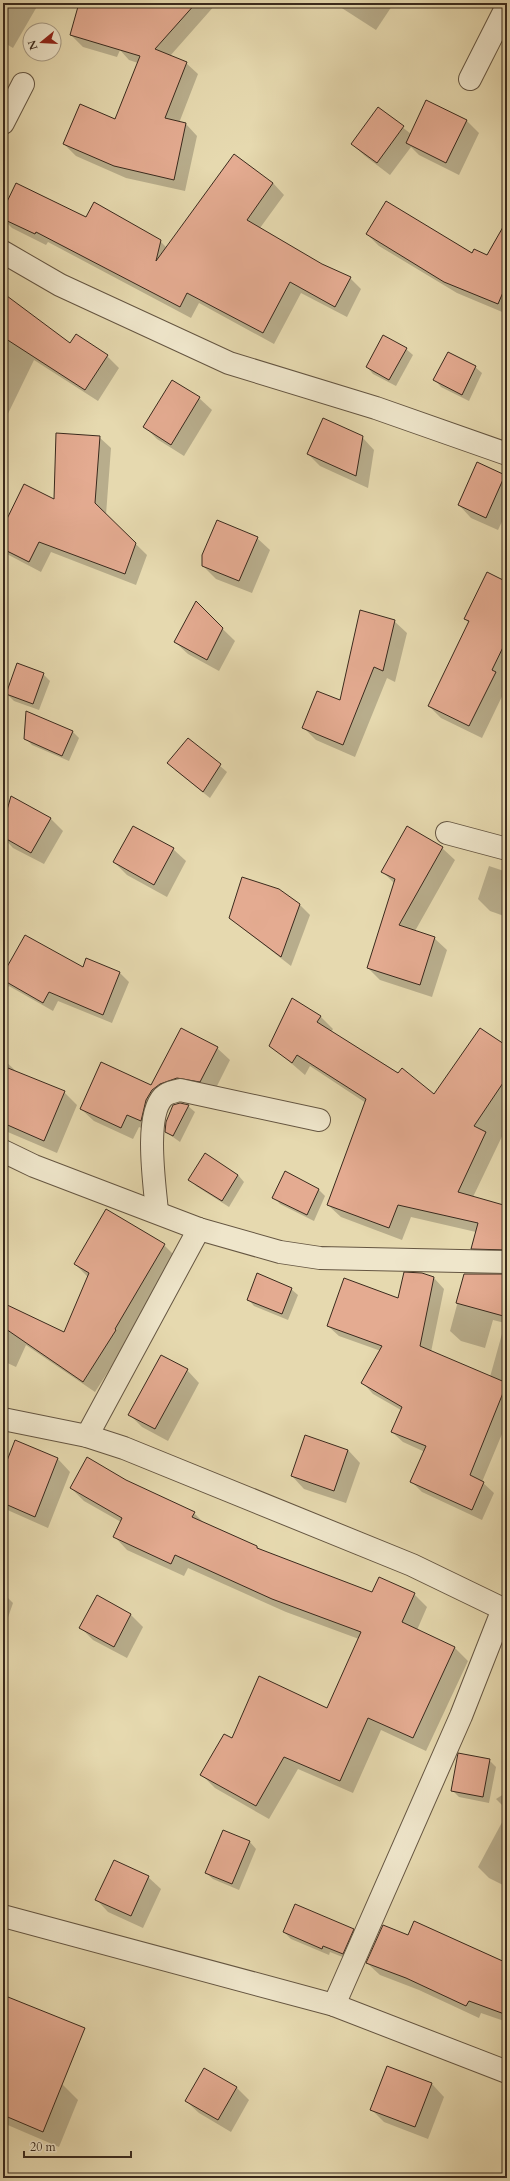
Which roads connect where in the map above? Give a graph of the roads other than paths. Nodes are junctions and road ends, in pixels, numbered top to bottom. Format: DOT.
graph roads {
  1 [pos="507,6"];
  2 [pos="470,79"];
  3 [pos="23,84"];
  4 [pos="3,123"];
  5 [pos="3,252"];
  6 [pos="507,454"];
  7 [pos="447,833"];
  8 [pos="507,849"];
  9 [pos="319,1120"];
  10 [pos="3,1152"];
  11 [pos="157,1212"];
  12 [pos="199,1229"];
  13 [pos="507,1262"];
  14 [pos="3,1419"];
  15 [pos="86,1436"];
  16 [pos="505,1609"];
  17 [pos="3,1916"];
  18 [pos="334,2005"];
  19 [pos="507,2072"];
  1 -- 2 [label="street"];
  3 -- 4 [label="street"];
  5 -- 6 [label="street"];
  7 -- 8 [label="street"];
  9 -- 11 [label="street"];
  10 -- 11 [label="street"];
  11 -- 12 [label="street"];
  12 -- 13 [label="street"];
  12 -- 15 [label="street"];
  14 -- 15 [label="street"];
  15 -- 16 [label="street"];
  16 -- 18 [label="street"];
  17 -- 18 [label="street"];
  18 -- 19 [label="street"];
}
